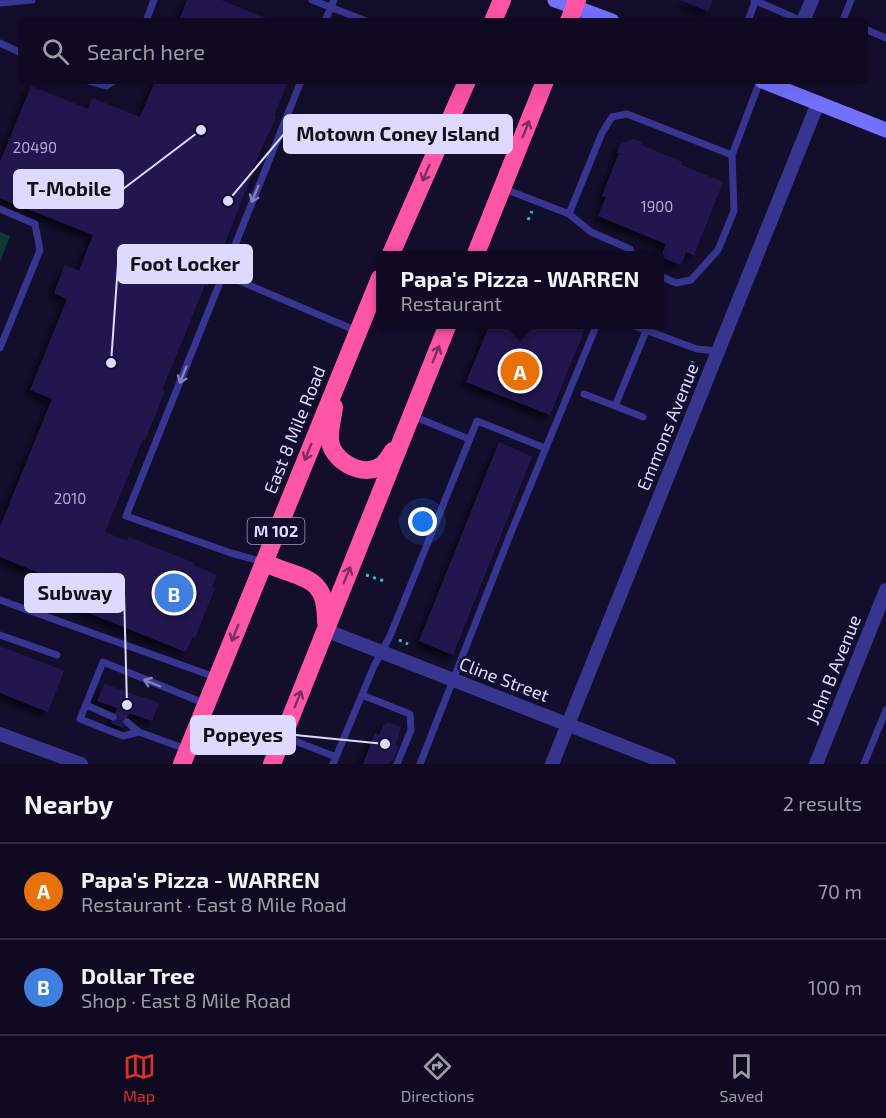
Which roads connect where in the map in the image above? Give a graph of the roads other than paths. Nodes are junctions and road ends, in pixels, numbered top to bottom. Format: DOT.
graph roads {
  1 [pos="32,0"];
  2 [pos="154,0"];
  3 [pos="312,0"];
  4 [pos="502,0"];
  5 [pos="555,0"];
  6 [pos="812,0"];
  7 [pos="851,0"];
  8 [pos="755,1"];
  9 [pos="0,3"];
  10 [pos="332,3"];
  11 [pos="573,9"];
  12 [pos="147,18"];
  13 [pos="326,18"];
  14 [pos="360,18"];
  15 [pos="494,18"];
  16 [pos="602,18"];
  17 [pos="749,18"];
  18 [pos="795,18"];
  19 [pos="803,18"];
  20 [pos="843,18"];
  21 [pos="868,30"];
  22 [pos="886,38"];
  23 [pos="0,44"];
  24 [pos="18,51"];
  25 [pos="300,84"];
  26 [pos="466,84"];
  27 [pos="544,84"];
  28 [pos="768,84"];
  29 [pos="774,84"];
  30 [pos="818,103"];
  31 [pos="886,130"];
  32 [pos="732,155"];
  33 [pos="502,188"];
  34 [pos="0,209"];
  35 [pos="569,214"];
  36 [pos="392,251"];
  37 [pos="477,251"];
  38 [pos="631,251"];
  39 [pos="223,274"];
  40 [pos="664,278"];
  41 [pos="376,290"];
  42 [pos="446,329"];
  43 [pos="595,329"];
  44 [pos="641,329"];
  45 [pos="646,331"];
  46 [pos="356,336"];
  47 [pos="0,348"];
  48 [pos="718,351"];
  49 [pos="584,394"];
  50 [pos="615,406"];
  51 [pos="412,415"];
  52 [pos="643,417"];
  53 [pos="469,439"];
  54 [pos="545,448"];
  55 [pos="264,562"];
  56 [pos="886,590"];
  57 [pos="0,600"];
  58 [pos="325,630"];
  59 [pos="0,635"];
  60 [pos="382,653"];
  61 [pos="57,655"];
  62 [pos="217,678"];
  63 [pos="453,680"];
  64 [pos="362,695"];
  65 [pos="206,704"];
  66 [pos="86,705"];
  67 [pos="886,710"];
  68 [pos="113,717"];
  69 [pos="127,722"];
  70 [pos="568,724"];
  71 [pos="140,732"];
  72 [pos="0,734"];
  73 [pos="283,736"];
  74 [pos="184,757"];
  75 [pos="335,760"];
  76 [pos="81,764"];
  77 [pos="272,764"];
  78 [pos="397,764"];
  79 [pos="420,764"];
  80 [pos="552,764"];
  81 [pos="669,764"];
  82 [pos="816,764"];
  83 [pos="864,764"];
  1 -- 9 [label="lane"];
  2 -- 12 [label="lane"];
  3 -- 10 [label="lane"];
  4 -- 15 [label="highway"];
  5 -- 11 [label="main road"];
  6 -- 19 [label="street"];
  7 -- 20 [label="lane"];
  8 -- 17 [label="lane"];
  8 -- 18 [label="lane"];
  10 -- 13 [label="lane"];
  10 -- 14 [label="lane"];
  11 -- 16 [label="main road"];
  21 -- 22 [label="lane"];
  23 -- 24 [label="lane"];
  25 -- 39 [label="lane, one-way"];
  26 -- 36 [label="highway, one-way"];
  33 -- 27 [label="highway, one-way"];
  28 -- 32 [label="lane"];
  29 -- 30 [label="main road"];
  30 -- 31 [label="main road"];
  30 -- 48 [label="street, Emmons Avenue"];
  32 -- 35 [label="lane"];
  32 -- 40 [label="lane"];
  33 -- 35 [label="lane"];
  33 -- 37 [label="highway"];
  34 -- 47 [label="lane"];
  35 -- 38 [label="lane"];
  39 -- 46 [label="lane"];
  39 -- 55 [label="lane, one-way"];
  41 -- 46 [label="highway, East 8 Mile Road / M 102"];
  51 -- 42 [label="highway, one-way"];
  43 -- 54 [label="lane"];
  44 -- 45 [label="lane"];
  45 -- 48 [label="lane"];
  45 -- 50 [label="lane"];
  46 -- 51 [label="highway"];
  46 -- 55 [label="highway, East 8 Mile Road / M 102, one-way"];
  48 -- 70 [label="street, Emmons Avenue"];
  49 -- 50 [label="lane"];
  50 -- 52 [label="lane"];
  51 -- 53 [label="lane"];
  58 -- 51 [label="highway, one-way"];
  53 -- 54 [label="lane"];
  53 -- 60 [label="lane"];
  54 -- 63 [label="lane"];
  55 -- 58 [label="highway"];
  55 -- 62 [label="highway, East 8 Mile Road / M 102, one-way"];
  56 -- 82 [label="street, John B Avenue"];
  57 -- 62 [label="lane"];
  58 -- 60 [label="street, Cline Street"];
  73 -- 58 [label="highway, one-way"];
  59 -- 61 [label="lane"];
  60 -- 63 [label="street, Cline Street"];
  60 -- 64 [label="lane"];
  62 -- 65 [label="highway, East 8 Mile Road / M 102"];
  63 -- 70 [label="street, Cline Street"];
  63 -- 79 [label="lane"];
  64 -- 75 [label="lane"];
  64 -- 78 [label="lane"];
  65 -- 66 [label="lane, one-way"];
  65 -- 74 [label="highway, East 8 Mile Road / M 102"];
  66 -- 68 [label="lane"];
  66 -- 71 [label="lane"];
  67 -- 83 [label="lane"];
  69 -- 71 [label="lane"];
  70 -- 80 [label="street, Emmons Avenue"];
  70 -- 81 [label="street, Cline Street"];
  71 -- 74 [label="lane"];
  72 -- 76 [label="street"];
  73 -- 75 [label="lane"];
  73 -- 77 [label="highway"];
}
